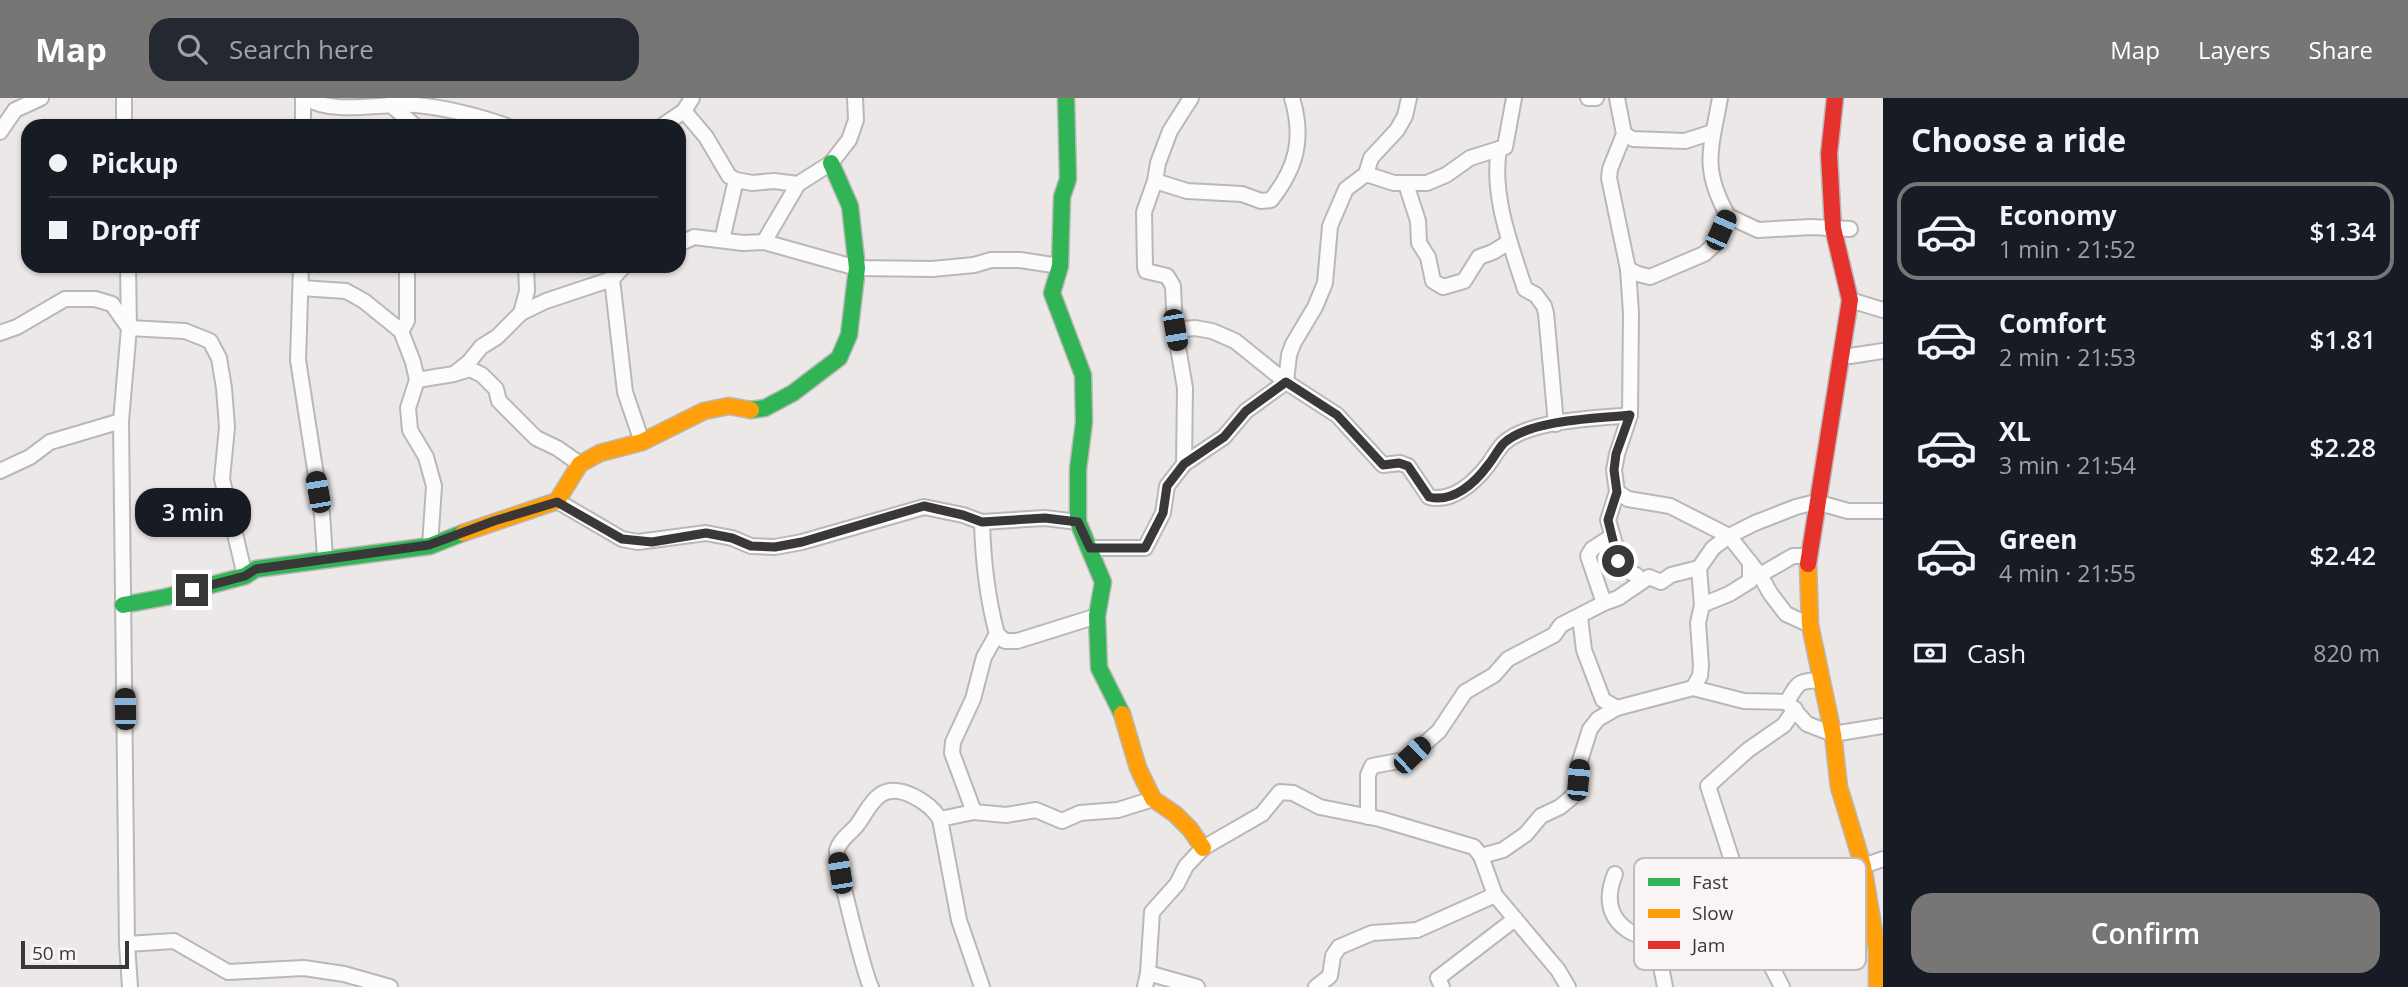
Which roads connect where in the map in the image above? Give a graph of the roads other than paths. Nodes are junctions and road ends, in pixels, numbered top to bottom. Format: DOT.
graph roads {
  1 [pos="41,98"];
  2 [pos="124,98"];
  3 [pos="304,98"];
  4 [pos="465,98"];
  5 [pos="692,98"];
  6 [pos="855,98"];
  7 [pos="1066,98"];
  8 [pos="1191,98"];
  9 [pos="1292,98"];
  10 [pos="1409,98"];
  11 [pos="1514,98"];
  12 [pos="1588,98"];
  13 [pos="1596,98"];
  14 [pos="1617,98"];
  15 [pos="1720,98"];
  16 [pos="1835,98"];
  17 [pos="25,101"];
  18 [pos="390,104"];
  19 [pos="684,111"];
  20 [pos="471,115"];
  21 [pos="124,119"];
  22 [pos="303,119"];
  23 [pos="407,119"];
  24 [pos="484,119"];
  25 [pos="672,119"];
  26 [pos="0,132"];
  27 [pos="1713,132"];
  28 [pos="1624,134"];
  29 [pos="1499,149"];
  30 [pos="831,163"];
  31 [pos="1366,174"];
  32 [pos="736,180"];
  33 [pos="1155,181"];
  34 [pos="799,184"];
  35 [pos="1406,184"];
  36 [pos="1728,216"];
  37 [pos="1841,228"];
  38 [pos="722,240"];
  39 [pos="686,241"];
  40 [pos="764,242"];
  41 [pos="1509,242"];
  42 [pos="1060,266"];
  43 [pos="857,268"];
  44 [pos="1628,269"];
  45 [pos="128,273"];
  46 [pos="301,273"];
  47 [pos="407,273"];
  48 [pos="526,273"];
  49 [pos="618,273"];
  50 [pos="612,279"];
  51 [pos="301,288"];
  52 [pos="1850,300"];
  53 [pos="1883,310"];
  54 [pos="521,313"];
  55 [pos="129,328"];
  56 [pos="1175,330"];
  57 [pos="401,331"];
  58 [pos="0,333"];
  59 [pos="1883,351"];
  60 [pos="1841,355"];
  61 [pos="454,374"];
  62 [pos="417,380"];
  63 [pos="1286,382"];
  64 [pos="1630,415"];
  65 [pos="121,421"];
  66 [pos="1556,424"];
  67 [pos="642,442"];
  68 [pos="580,464"];
  69 [pos="1184,464"];
  70 [pos="0,471"];
  71 [pos="1617,492"];
  72 [pos="557,502"];
  73 [pos="1816,502"];
  74 [pos="1883,511"];
  75 [pos="982,522"];
  76 [pos="1078,522"];
  77 [pos="1612,536"];
  78 [pos="1729,536"];
  79 [pos="429,545"];
  80 [pos="1090,548"];
  81 [pos="1808,556"];
  82 [pos="325,558"];
  83 [pos="1750,562"];
  84 [pos="1699,568"];
  85 [pos="1760,575"];
  86 [pos="245,576"];
  87 [pos="1641,580"];
  88 [pos="1604,603"];
  89 [pos="123,605"];
  90 [pos="1702,605"];
  91 [pos="1097,616"];
  92 [pos="1580,617"];
  93 [pos="1810,625"];
  94 [pos="997,634"];
  95 [pos="1822,680"];
  96 [pos="1693,688"];
  97 [pos="1791,705"];
  98 [pos="1617,709"];
  99 [pos="1883,726"];
  100 [pos="1833,734"];
  101 [pos="1153,799"];
  102 [pos="974,812"];
  103 [pos="1368,817"];
  104 [pos="940,819"];
  105 [pos="1203,848"];
  106 [pos="1481,856"];
  107 [pos="1732,858"];
  108 [pos="1861,858"];
  109 [pos="1883,859"];
  110 [pos="1866,865"];
  111 [pos="1615,874"];
  112 [pos="1866,884"];
  113 [pos="1495,895"];
  114 [pos="1515,919"];
  115 [pos="1634,933"];
  116 [pos="127,944"];
  117 [pos="1773,970"];
  118 [pos="1147,980"];
  119 [pos="130,987"];
  120 [pos="390,987"];
  121 [pos="871,987"];
  122 [pos="982,987"];
  123 [pos="1197,987"];
  124 [pos="1316,987"];
  125 [pos="1442,987"];
  126 [pos="1568,987"];
  127 [pos="1782,987"];
  128 [pos="1877,987"];
  1 -- 17 [label="street"];
  2 -- 21 [label="street"];
  3 -- 18 [label="street"];
  3 -- 22 [label="street"];
  4 -- 20 [label="street"];
  5 -- 19 [label="street"];
  6 -- 30 [label="street"];
  7 -- 42 [label="street"];
  8 -- 33 [label="street"];
  9 -- 33 [label="street"];
  10 -- 31 [label="street"];
  11 -- 29 [label="street"];
  12 -- 13 [label="street"];
  14 -- 28 [label="street"];
  15 -- 27 [label="street"];
  16 -- 37 [label="street"];
  17 -- 26 [label="street"];
  18 -- 20 [label="street"];
  18 -- 23 [label="street"];
  19 -- 25 [label="street"];
  19 -- 32 [label="street"];
  20 -- 24 [label="street"];
  27 -- 28 [label="street"];
  27 -- 36 [label="street"];
  28 -- 44 [label="street"];
  29 -- 35 [label="street"];
  29 -- 41 [label="street"];
  30 -- 34 [label="street"];
  30 -- 43 [label="street"];
  31 -- 35 [label="street"];
  31 -- 63 [label="street"];
  32 -- 34 [label="street"];
  32 -- 38 [label="street"];
  33 -- 56 [label="street"];
  34 -- 40 [label="street"];
  35 -- 41 [label="street"];
  36 -- 37 [label="street"];
  36 -- 44 [label="street"];
  37 -- 52 [label="street"];
  38 -- 39 [label="street"];
  38 -- 40 [label="street"];
  40 -- 43 [label="street"];
  41 -- 66 [label="street"];
  42 -- 43 [label="street"];
  42 -- 76 [label="street"];
  43 -- 67 [label="street"];
  44 -- 64 [label="street"];
  45 -- 55 [label="street"];
  46 -- 51 [label="street"];
  47 -- 57 [label="street"];
  48 -- 54 [label="street"];
  49 -- 50 [label="street"];
  50 -- 54 [label="street"];
  50 -- 67 [label="street"];
  51 -- 57 [label="street"];
  51 -- 82 [label="street"];
  52 -- 53 [label="street"];
  52 -- 60 [label="street"];
  54 -- 61 [label="street"];
  55 -- 58 [label="street"];
  55 -- 65 [label="street"];
  55 -- 86 [label="street"];
  56 -- 63 [label="street"];
  56 -- 69 [label="street"];
  57 -- 62 [label="street"];
  59 -- 60 [label="street"];
  60 -- 73 [label="street"];
  61 -- 62 [label="street"];
  61 -- 68 [label="street"];
  62 -- 79 [label="street"];
  63 -- 66 [label="street"];
  63 -- 69 [label="street"];
  64 -- 66 [label="street"];
  64 -- 71 [label="street"];
  65 -- 70 [label="street"];
  65 -- 89 [label="street"];
  67 -- 68 [label="street"];
  68 -- 72 [label="street"];
  69 -- 80 [label="street"];
  71 -- 77 [label="street"];
  71 -- 78 [label="street"];
  72 -- 75 [label="street"];
  72 -- 79 [label="street"];
  73 -- 74 [label="street"];
  73 -- 78 [label="street"];
  73 -- 81 [label="street"];
  75 -- 76 [label="street"];
  75 -- 94 [label="street"];
  76 -- 80 [label="street"];
  77 -- 87 [label="street"];
  77 -- 88 [label="street"];
  78 -- 83 [label="street"];
  78 -- 84 [label="street"];
  79 -- 82 [label="street"];
  80 -- 91 [label="street"];
  81 -- 85 [label="street"];
  81 -- 93 [label="street"];
  82 -- 86 [label="street"];
  83 -- 85 [label="street"];
  83 -- 90 [label="street"];
  84 -- 87 [label="street"];
  84 -- 90 [label="street"];
  85 -- 93 [label="street"];
  86 -- 89 [label="street"];
  87 -- 88 [label="street"];
  88 -- 92 [label="street"];
  89 -- 116 [label="street"];
  90 -- 96 [label="street"];
  91 -- 94 [label="street"];
  91 -- 101 [label="street"];
  92 -- 98 [label="street"];
  92 -- 103 [label="street"];
  93 -- 95 [label="street"];
  94 -- 102 [label="street"];
  95 -- 97 [label="street"];
  95 -- 100 [label="street"];
  96 -- 97 [label="street"];
  96 -- 98 [label="street"];
  97 -- 100 [label="street"];
  97 -- 107 [label="street"];
  98 -- 106 [label="street"];
  99 -- 100 [label="street"];
  100 -- 108 [label="street"];
  101 -- 102 [label="street"];
  101 -- 105 [label="street"];
  102 -- 104 [label="street"];
  103 -- 105 [label="street"];
  103 -- 106 [label="street"];
  104 -- 121 [label="street"];
  104 -- 122 [label="street"];
  105 -- 118 [label="street"];
  106 -- 113 [label="street"];
  109 -- 110 [label="street"];
  111 -- 115 [label="street"];
  112 -- 128 [label="street"];
  113 -- 114 [label="street"];
  113 -- 124 [label="street"];
  114 -- 125 [label="street"];
  114 -- 126 [label="street"];
  116 -- 119 [label="street"];
  116 -- 120 [label="street"];
  117 -- 127 [label="street"];
  118 -- 123 [label="street"];
}
